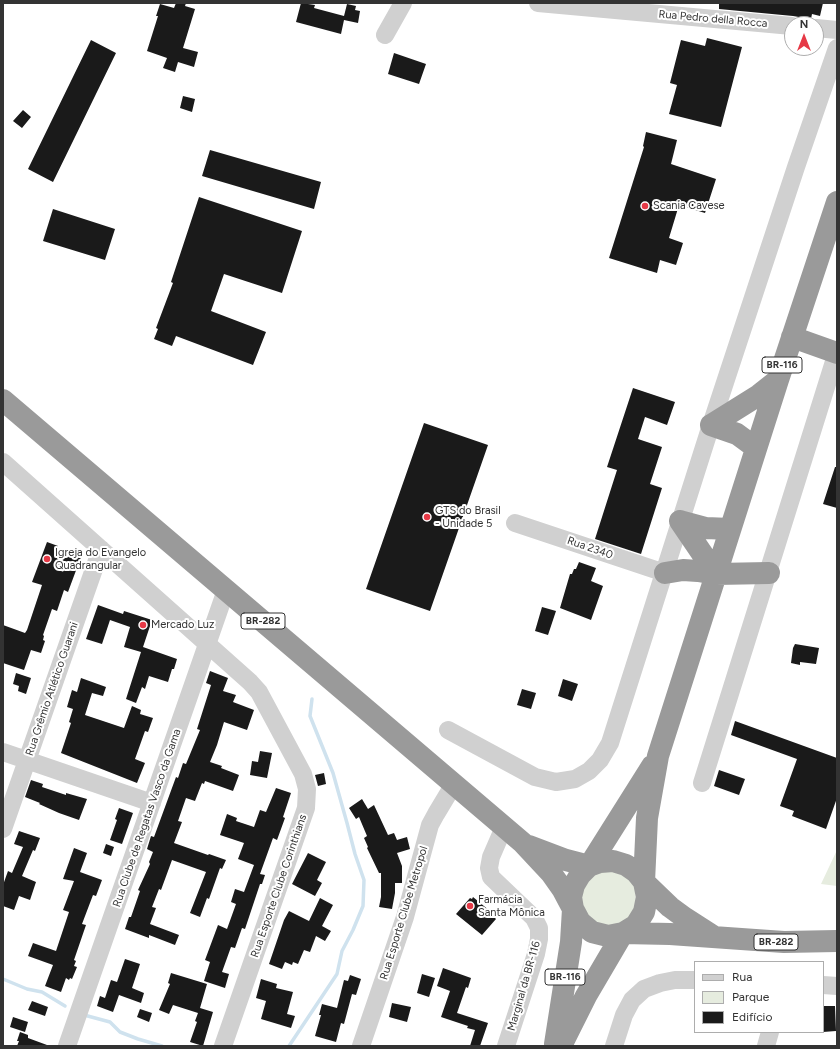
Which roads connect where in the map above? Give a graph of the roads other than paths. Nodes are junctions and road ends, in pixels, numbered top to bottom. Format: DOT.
graph roads {
  1 [pos="403,3"];
  2 [pos="538,3"];
  3 [pos="784,25"];
  4 [pos="824,29"];
  5 [pos="837,30"];
  6 [pos="385,36"];
  7 [pos="837,48"];
  8 [pos="837,202"];
  9 [pos="792,337"];
  10 [pos="837,353"];
  11 [pos="778,380"];
  12 [pos="3,400"];
  13 [pos="711,425"];
  14 [pos="756,448"];
  15 [pos="3,462"];
  16 [pos="680,521"];
  17 [pos="515,523"];
  18 [pos="730,529"];
  19 [pos="101,549"];
  20 [pos="664,573"];
  21 [pos="769,573"];
  22 [pos="716,574"];
  23 [pos="226,590"];
  24 [pos="208,643"];
  25 [pos="448,730"];
  26 [pos="3,752"];
  27 [pos="658,756"];
  28 [pos="27,760"];
  29 [pos="702,783"];
  30 [pos="454,784"];
  31 [pos="152,803"];
  32 [pos="504,827"];
  33 [pos="3,829"];
  34 [pos="523,843"];
  35 [pos="589,866"];
  36 [pos="644,882"];
  37 [pos="573,908"];
  38 [pos="623,933"];
  39 [pos="716,938"];
  40 [pos="837,941"];
  41 [pos="694,980"];
  42 [pos="824,985"];
  43 [pos="837,986"];
  44 [pos="770,1033"];
  45 [pos="67,1046"];
  46 [pos="223,1046"];
  47 [pos="361,1046"];
  48 [pos="506,1046"];
  49 [pos="555,1046"];
  50 [pos="561,1046"];
  51 [pos="614,1046"];
  52 [pos="766,1046"];
  1 -- 6 [label="street"];
  2 -- 3 [label="street, Rua Pedro della Rocca"];
  4 -- 5 [label="street"];
  7 -- 13 [label="street"];
  8 -- 9 [label="highway, BR-116"];
  9 -- 10 [label="highway"];
  9 -- 11 [label="highway, BR-116"];
  10 -- 21 [label="street"];
  11 -- 13 [label="highway"];
  11 -- 14 [label="highway, BR-116"];
  12 -- 23 [label="highway, BR-282"];
  13 -- 14 [label="highway"];
  13 -- 16 [label="street"];
  14 -- 18 [label="highway, BR-116"];
  15 -- 19 [label="street, Rua Esporte Clube Corinthians"];
  16 -- 18 [label="highway"];
  16 -- 20 [label="street"];
  16 -- 22 [label="highway"];
  17 -- 20 [label="street, Rua 2340"];
  18 -- 22 [label="highway, BR-116"];
  19 -- 24 [label="street, Rua Esporte Clube Corinthians"];
  19 -- 28 [label="street, Rua Grêmio Atlético Guarani"];
  20 -- 22 [label="highway"];
  20 -- 25 [label="street"];
  21 -- 22 [label="highway"];
  21 -- 29 [label="street"];
  22 -- 27 [label="highway, BR-116"];
  23 -- 24 [label="street, Rua Clube de Regatas Vasco da Gama"];
  23 -- 30 [label="highway, BR-282"];
  24 -- 31 [label="street, Rua Clube de Regatas Vasco da Gama"];
  24 -- 46 [label="street, Rua Esporte Clube Corinthians"];
  26 -- 28 [label="street"];
  27 -- 35 [label="highway, BR-116"];
  27 -- 36 [label="highway, BR-116"];
  28 -- 31 [label="street"];
  28 -- 33 [label="street, Rua Grêmio Atlético Guarani"];
  30 -- 32 [label="highway, BR-282"];
  30 -- 47 [label="street, Rua Esporte Clube Metropol"];
  31 -- 45 [label="street, Rua Clube de Regatas Vasco da Gama"];
  32 -- 34 [label="highway, BR-282"];
  32 -- 48 [label="street, Marginal da BR-116"];
  34 -- 35 [label="highway, BR-282"];
  34 -- 37 [label="highway, BR-282"];
  35 -- 36 [label="highway, BR-282"];
  35 -- 37 [label="highway, BR-116"];
  36 -- 38 [label="highway, BR-116"];
  36 -- 39 [label="highway, BR-282"];
  37 -- 38 [label="highway, BR-282"];
  37 -- 49 [label="highway, BR-116"];
  38 -- 39 [label="highway, BR-282"];
  38 -- 50 [label="highway, BR-116"];
  39 -- 40 [label="highway, BR-282"];
  41 -- 51 [label="street"];
  42 -- 43 [label="street"];
  44 -- 52 [label="street"];
}
